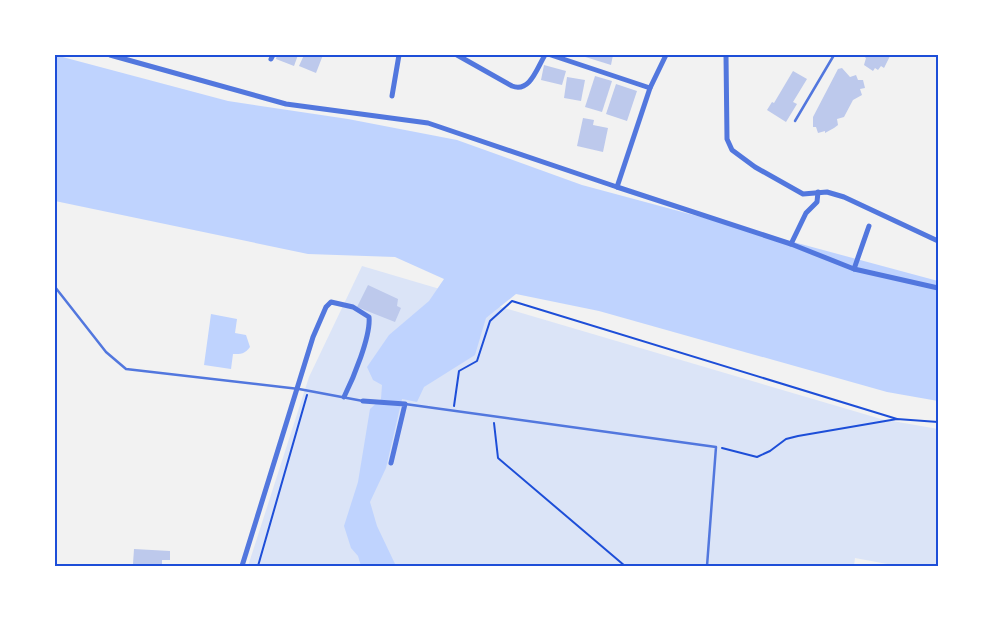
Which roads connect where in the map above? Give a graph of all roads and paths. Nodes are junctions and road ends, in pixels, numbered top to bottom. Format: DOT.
graph roads {
  1 [pos="110,55"];
  2 [pos="399,55"];
  3 [pos="458,55"];
  4 [pos="545,55"];
  5 [pos="551,55"];
  6 [pos="666,55"];
  7 [pos="726,55"];
  8 [pos="834,55"];
  9 [pos="650,88"];
  10 [pos="392,96"];
  11 [pos="795,121"];
  12 [pos="617,188"];
  13 [pos="818,192"];
  14 [pos="869,226"];
  15 [pos="938,241"];
  16 [pos="791,244"];
  17 [pos="854,269"];
  18 [pos="55,287"];
  19 [pos="938,288"];
  20 [pos="299,389"];
  21 [pos="308,391"];
  22 [pos="344,398"];
  23 [pos="363,401"];
  24 [pos="405,404"];
  25 [pos="454,411"];
  26 [pos="493,416"];
  27 [pos="897,419"];
  28 [pos="938,422"];
  29 [pos="716,447"];
  30 [pos="392,463"];
  31 [pos="242,566"];
  32 [pos="258,566"];
  33 [pos="625,566"];
  34 [pos="707,566"];
  1 -- 12 [label="street"];
  2 -- 10 [label="street"];
  3 -- 4 [label="street"];
  5 -- 9 [label="street"];
  6 -- 9 [label="street"];
  7 -- 13 [label="street"];
  8 -- 11 [label="lane"];
  9 -- 12 [label="street"];
  12 -- 16 [label="street"];
  13 -- 15 [label="street"];
  13 -- 16 [label="street"];
  14 -- 17 [label="street"];
  16 -- 17 [label="street"];
  17 -- 19 [label="street"];
  18 -- 20 [label="lane"];
  20 -- 21 [label="lane"];
  20 -- 22 [label="street"];
  20 -- 31 [label="street"];
  21 -- 22 [label="lane"];
  21 -- 32 [label="path"];
  22 -- 23 [label="lane"];
  23 -- 24 [label="street"];
  24 -- 25 [label="lane"];
  24 -- 30 [label="street"];
  25 -- 26 [label="lane"];
  25 -- 27 [label="path"];
  26 -- 29 [label="lane"];
  26 -- 33 [label="path"];
  27 -- 28 [label="path"];
  27 -- 29 [label="path"];
  29 -- 34 [label="lane"];
}
